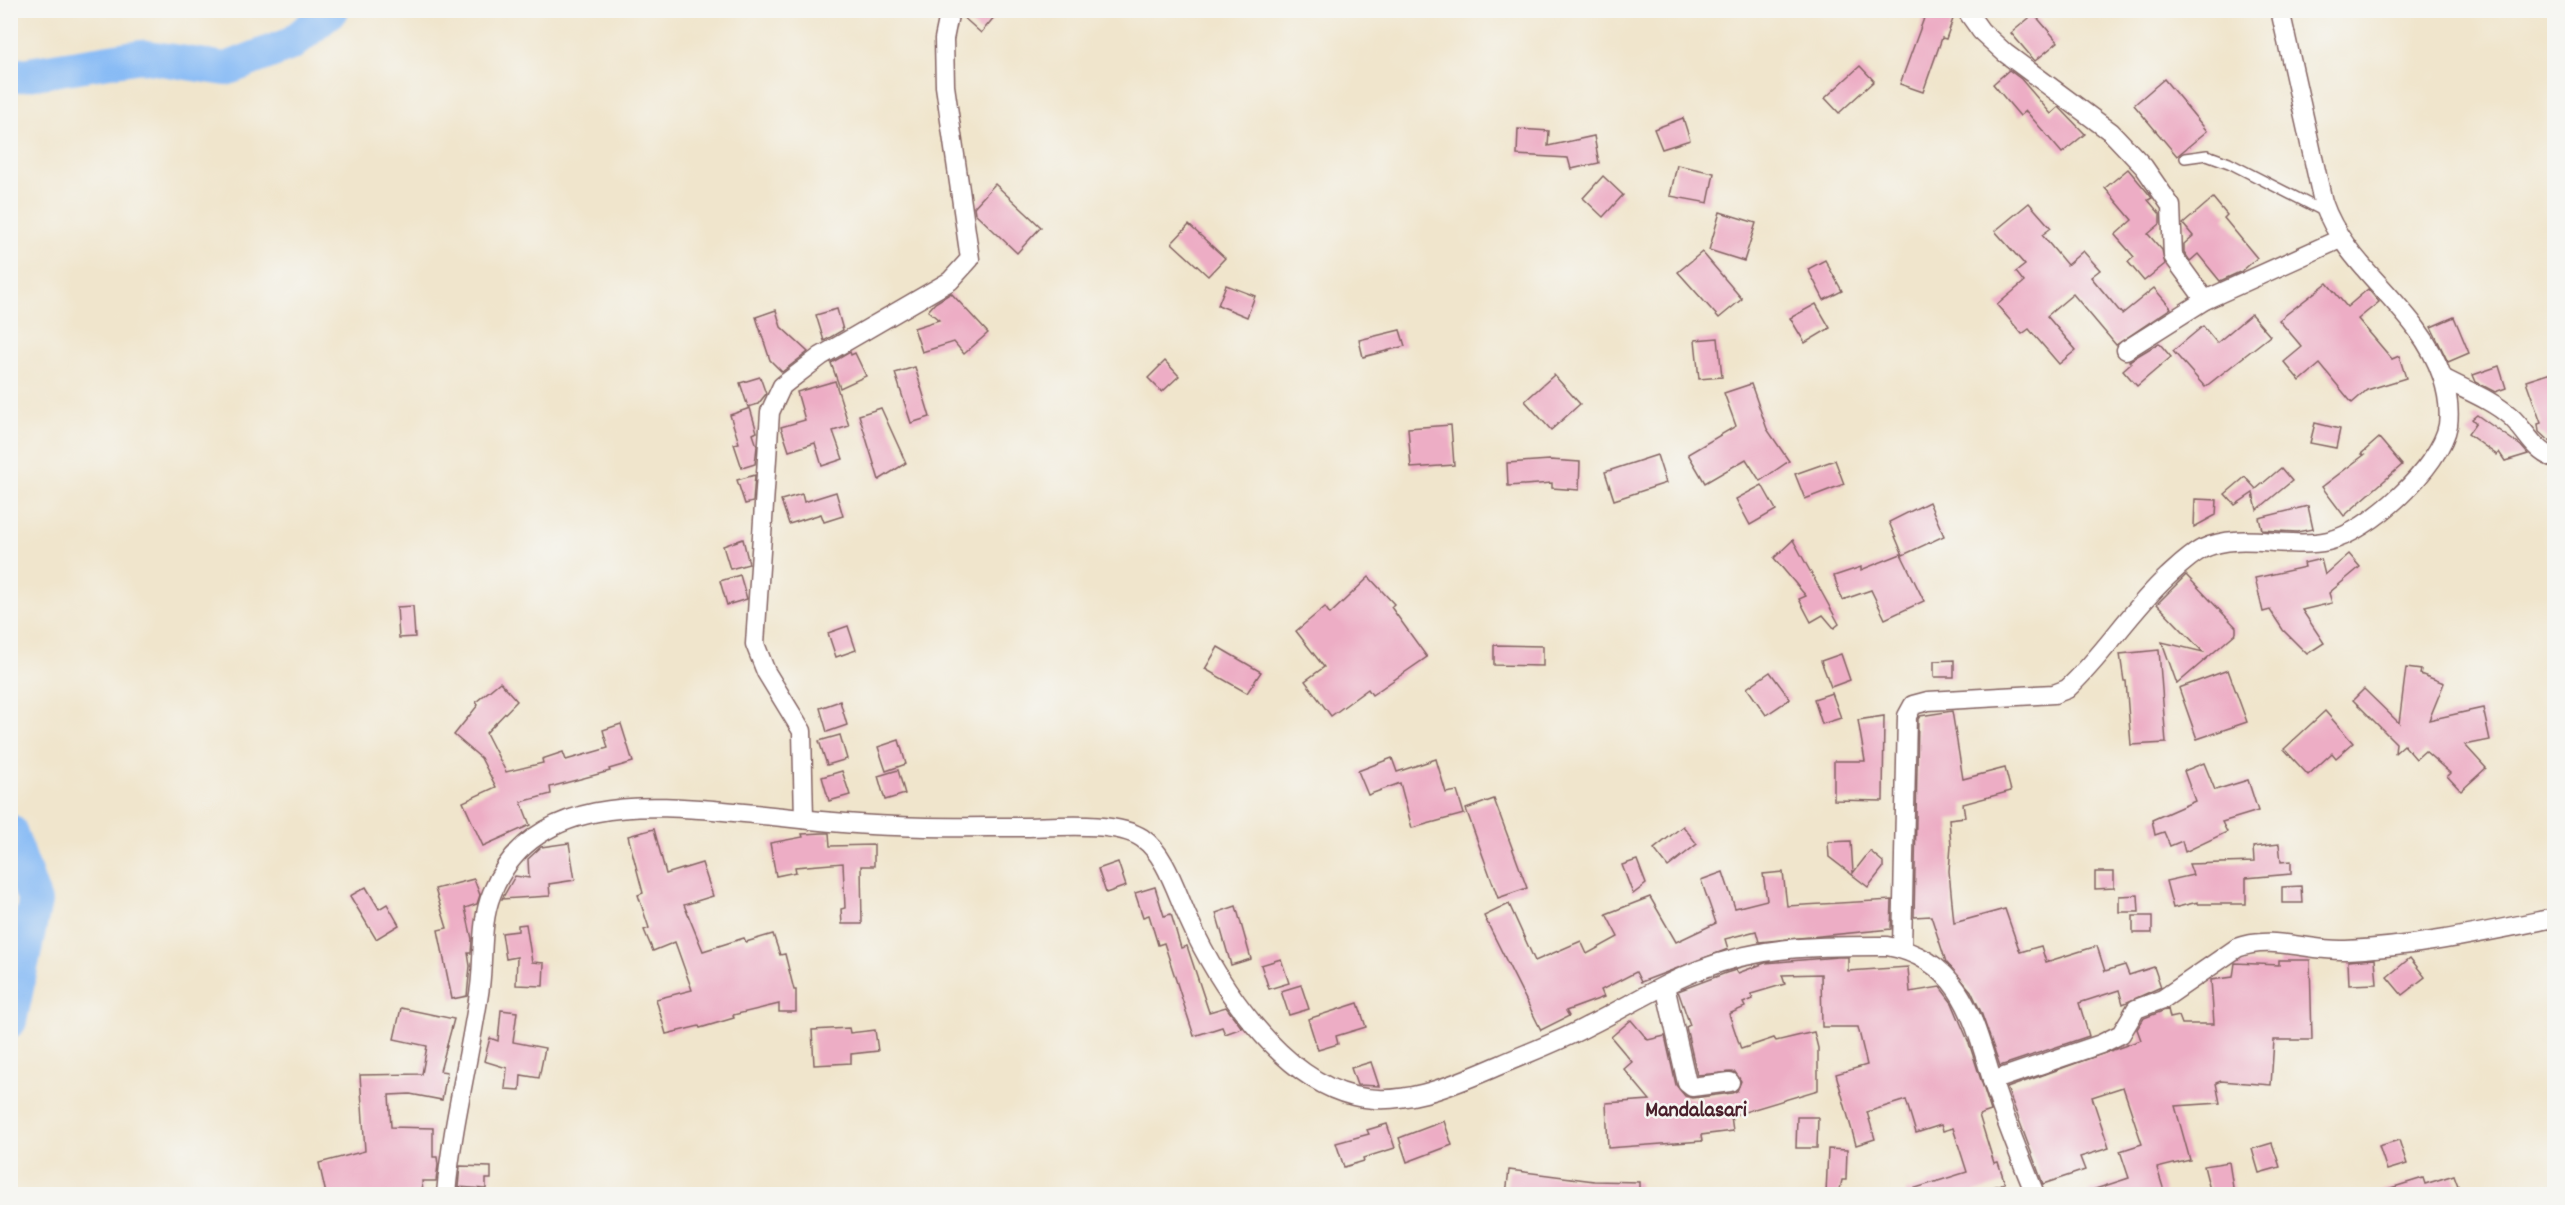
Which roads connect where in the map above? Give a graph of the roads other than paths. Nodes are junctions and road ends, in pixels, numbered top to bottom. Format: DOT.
graph roads {
  1 [pos="950,10"];
  2 [pos="1966,10"];
  3 [pos="2280,10"];
  4 [pos="2185,159"];
  5 [pos="2327,213"];
  6 [pos="2340,238"];
  7 [pos="2205,300"];
  8 [pos="2126,350"];
  9 [pos="2443,378"];
  10 [pos="2554,458"];
  11 [pos="804,819"];
  12 [pos="2554,918"];
  13 [pos="1902,949"];
  14 [pos="1665,986"];
  15 [pos="1992,1081"];
  16 [pos="1730,1082"];
  17 [pos="446,1194"];
  18 [pos="2035,1194"];
  1 -- 11 [label="street"];
  2 -- 7 [label="street"];
  3 -- 5 [label="street"];
  4 -- 5 [label="lane"];
  5 -- 6 [label="street"];
  6 -- 7 [label="street"];
  6 -- 9 [label="street"];
  7 -- 8 [label="street"];
  9 -- 10 [label="street"];
  9 -- 13 [label="street"];
  11 -- 14 [label="street"];
  11 -- 17 [label="street"];
  12 -- 15 [label="street"];
  13 -- 14 [label="street"];
  13 -- 15 [label="street"];
  14 -- 16 [label="street"];
  15 -- 18 [label="street"];
}
